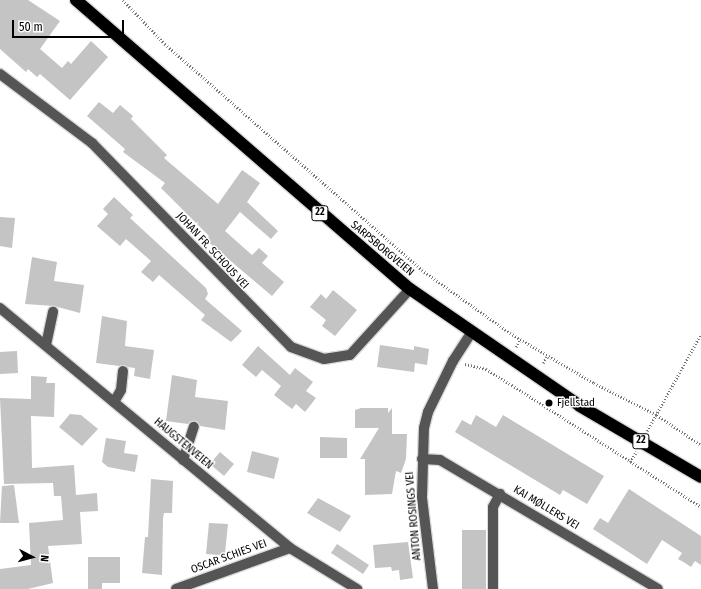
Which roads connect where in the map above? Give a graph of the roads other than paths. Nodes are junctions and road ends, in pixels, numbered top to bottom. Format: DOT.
graph roads {
  1 [pos="76,0"];
  2 [pos="0,74"];
  3 [pos="410,289"];
  4 [pos="0,308"];
  5 [pos="53,312"];
  6 [pos="471,333"];
  7 [pos="46,345"];
  8 [pos="123,371"];
  9 [pos="114,402"];
  10 [pos="194,427"];
  11 [pos="422,458"];
  12 [pos="183,460"];
  13 [pos="701,477"];
  14 [pos="500,494"];
  15 [pos="290,548"];
  16 [pos="655,588"];
  17 [pos="176,589"];
  18 [pos="357,589"];
  19 [pos="433,589"];
  20 [pos="493,589"];
  1 -- 3 [label="highway, SARPSBORGVEIEN / 22"];
  2 -- 3 [label="street, JOHAN FR. SCHOUS VEI"];
  3 -- 6 [label="highway, SARPSBORGVEIEN / 22"];
  4 -- 7 [label="street, HAUGSTENVEIEN"];
  5 -- 7 [label="street"];
  6 -- 11 [label="street, ANTON ROSINGS VEI"];
  6 -- 13 [label="highway, SARPSBORGVEIEN / 22"];
  7 -- 9 [label="street, HAUGSTENVEIEN"];
  8 -- 9 [label="street"];
  9 -- 12 [label="street, HAUGSTENVEIEN"];
  10 -- 12 [label="street"];
  11 -- 14 [label="street, KAI MØLLERS VEI"];
  11 -- 19 [label="street, ANTON ROSINGS VEI"];
  12 -- 15 [label="street, HAUGSTENVEIEN"];
  14 -- 16 [label="street, KAI MØLLERS VEI"];
  14 -- 20 [label="street"];
  15 -- 17 [label="street, OSCAR SCHIES VEI"];
  15 -- 18 [label="street, HAUGSTENVEIEN"];
}
